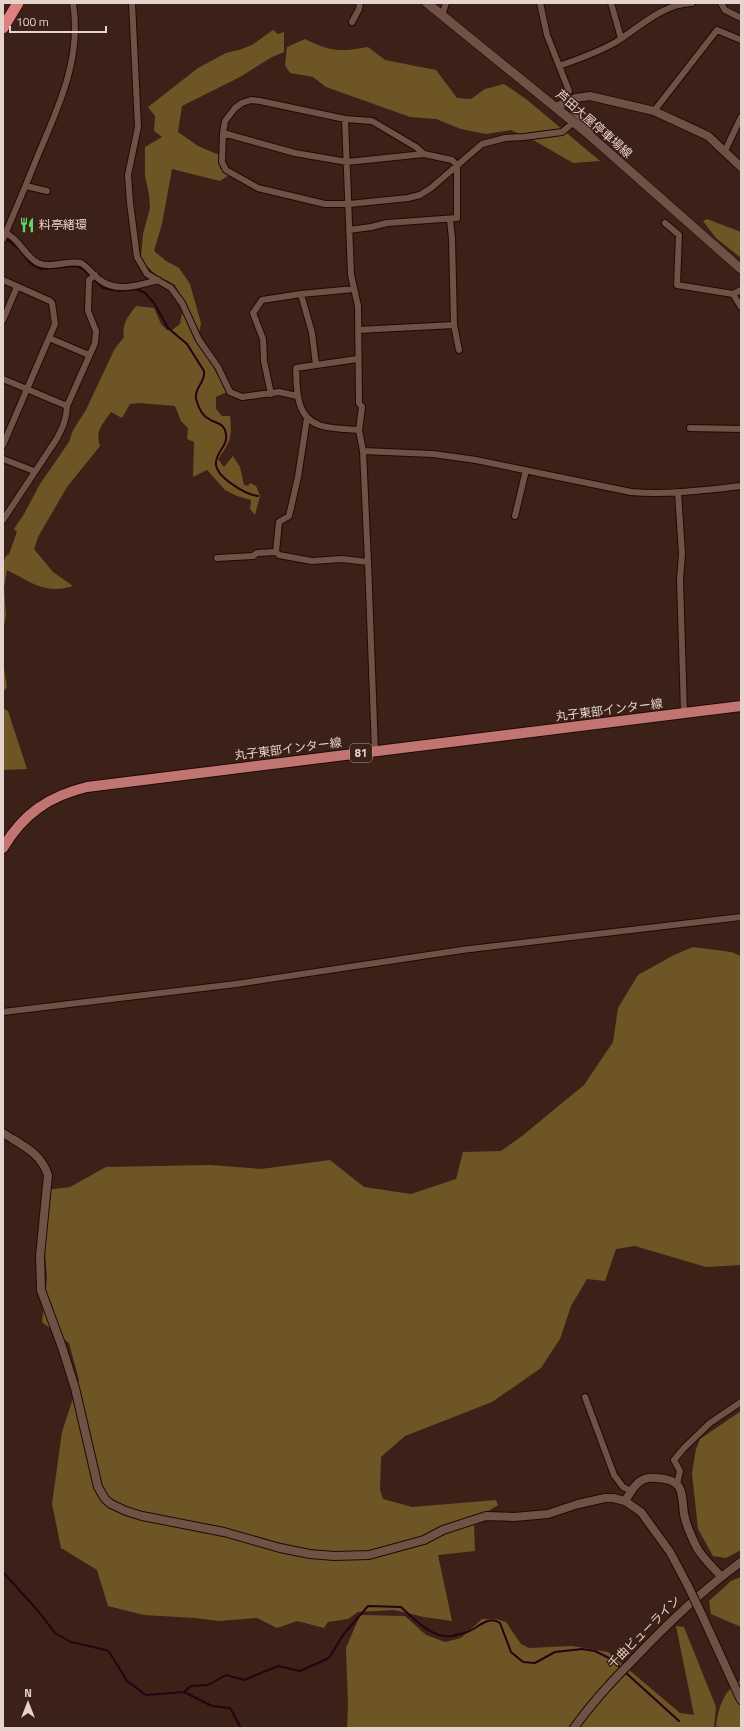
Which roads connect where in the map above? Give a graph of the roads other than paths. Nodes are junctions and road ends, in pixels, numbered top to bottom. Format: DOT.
graph roads {
  1 [pos="18,3"];
  2 [pos="73,3"];
  3 [pos="132,3"];
  4 [pos="360,3"];
  5 [pos="427,3"];
  6 [pos="446,3"];
  7 [pos="540,3"];
  8 [pos="611,3"];
  9 [pos="692,3"];
  10 [pos="721,3"];
  11 [pos="442,14"];
  12 [pos="741,18"];
  13 [pos="352,22"];
  14 [pos="3,28"];
  15 [pos="621,38"];
  16 [pos="741,40"];
  17 [pos="559,66"];
  18 [pos="569,91"];
  19 [pos="574,101"];
  20 [pos="556,107"];
  21 [pos="654,111"];
  22 [pos="741,117"];
  23 [pos="345,119"];
  24 [pos="573,123"];
  25 [pos="223,133"];
  26 [pos="587,133"];
  27 [pos="725,151"];
  28 [pos="424,154"];
  29 [pos="347,162"];
  30 [pos="457,165"];
  31 [pos="741,167"];
  32 [pos="26,186"];
  33 [pos="47,191"];
  34 [pos="349,204"];
  35 [pos="450,220"];
  36 [pos="665,223"];
  37 [pos="349,230"];
  38 [pos="4,235"];
  39 [pos="741,269"];
  40 [pos="93,277"];
  41 [pos="3,280"];
  42 [pos="158,280"];
  43 [pos="17,287"];
  44 [pos="354,289"];
  45 [pos="741,290"];
  46 [pos="301,294"];
  47 [pos="733,294"];
  48 [pos="741,307"];
  49 [pos="3,320"];
  50 [pos="454,325"];
  51 [pos="358,330"];
  52 [pos="49,338"];
  53 [pos="459,350"];
  54 [pos="89,355"];
  55 [pos="357,359"];
  56 [pos="316,365"];
  57 [pos="3,379"];
  58 [pos="26,389"];
  59 [pos="271,394"];
  60 [pos="297,396"];
  61 [pos="67,406"];
  62 [pos="307,418"];
  63 [pos="690,428"];
  64 [pos="741,429"];
  65 [pos="359,430"];
  66 [pos="3,446"];
  67 [pos="363,451"];
  68 [pos="3,459"];
  69 [pos="526,470"];
  70 [pos="34,471"];
  71 [pos="741,486"];
  72 [pos="678,492"];
  73 [pos="515,516"];
  74 [pos="3,520"];
  75 [pos="276,552"];
  76 [pos="217,558"];
  77 [pos="368,562"];
  78 [pos="741,706"];
  79 [pos="684,713"];
  80 [pos="375,751"];
  81 [pos="3,848"];
  82 [pos="741,917"];
  83 [pos="3,1012"];
  84 [pos="3,1133"];
  85 [pos="585,1397"];
  86 [pos="741,1402"];
  87 [pos="677,1484"];
  88 [pos="631,1491"];
  89 [pos="625,1501"];
  90 [pos="741,1562"];
  91 [pos="721,1576"];
  92 [pos="741,1700"];
  93 [pos="574,1728"];
  1 -- 14 [label="highway"];
  2 -- 32 [label="street"];
  3 -- 42 [label="street"];
  4 -- 13 [label="street"];
  5 -- 11 [label="main road, 芦田大屋停車場線"];
  6 -- 11 [label="street"];
  7 -- 17 [label="street"];
  8 -- 15 [label="street"];
  9 -- 15 [label="street"];
  10 -- 12 [label="street"];
  11 -- 20 [label="main road, 芦田大屋停車場線"];
  15 -- 17 [label="street"];
  16 -- 21 [label="street"];
  17 -- 18 [label="street"];
  19 -- 26 [label="street"];
  20 -- 21 [label="street"];
  20 -- 24 [label="main road, 芦田大屋停車場線"];
  21 -- 27 [label="street"];
  22 -- 27 [label="street"];
  23 -- 25 [label="street"];
  23 -- 28 [label="street"];
  23 -- 29 [label="street"];
  24 -- 26 [label="main road, 芦田大屋停車場線"];
  24 -- 30 [label="street"];
  25 -- 29 [label="street"];
  25 -- 34 [label="street"];
  26 -- 39 [label="main road, 芦田大屋停車場線"];
  27 -- 31 [label="street"];
  28 -- 29 [label="street"];
  28 -- 30 [label="street"];
  29 -- 34 [label="street"];
  30 -- 34 [label="street"];
  30 -- 35 [label="street"];
  32 -- 33 [label="street"];
  32 -- 38 [label="street"];
  34 -- 37 [label="street"];
  35 -- 37 [label="street"];
  35 -- 50 [label="street"];
  36 -- 47 [label="street"];
  37 -- 44 [label="street"];
  38 -- 40 [label="street"];
  40 -- 42 [label="street"];
  40 -- 54 [label="street"];
  41 -- 43 [label="street"];
  42 -- 59 [label="street"];
  43 -- 49 [label="street"];
  43 -- 52 [label="street"];
  44 -- 46 [label="street"];
  44 -- 51 [label="street"];
  45 -- 47 [label="street"];
  46 -- 56 [label="street"];
  46 -- 59 [label="street"];
  47 -- 48 [label="street"];
  50 -- 51 [label="street"];
  50 -- 53 [label="street"];
  51 -- 55 [label="street"];
  52 -- 54 [label="street"];
  52 -- 58 [label="street"];
  54 -- 61 [label="street"];
  55 -- 56 [label="street"];
  55 -- 65 [label="street"];
  56 -- 60 [label="street"];
  57 -- 58 [label="street"];
  58 -- 61 [label="street"];
  58 -- 66 [label="street"];
  59 -- 60 [label="street"];
  60 -- 62 [label="street"];
  61 -- 70 [label="street"];
  62 -- 65 [label="street"];
  62 -- 75 [label="street"];
  63 -- 64 [label="street"];
  65 -- 67 [label="street"];
  67 -- 69 [label="street"];
  67 -- 77 [label="street"];
  68 -- 70 [label="street"];
  69 -- 72 [label="street"];
  69 -- 73 [label="street"];
  70 -- 74 [label="street"];
  71 -- 72 [label="street"];
  72 -- 79 [label="street"];
  75 -- 76 [label="street"];
  75 -- 77 [label="street"];
  77 -- 80 [label="street"];
  78 -- 79 [label="main road, 丸子東部インター線 / 81"];
  79 -- 80 [label="main road, 丸子東部インター線 / 81"];
  80 -- 81 [label="main road, 丸子東部インター線 / 81"];
  82 -- 83 [label="street"];
  84 -- 89 [label="street"];
  85 -- 88 [label="street"];
  86 -- 87 [label="street"];
  87 -- 88 [label="street"];
  87 -- 91 [label="street"];
  88 -- 89 [label="street"];
  89 -- 92 [label="street, bridge"];
  90 -- 91 [label="street, 千曲ビューライン"];
  91 -- 93 [label="street, 千曲ビューライン"];
}
